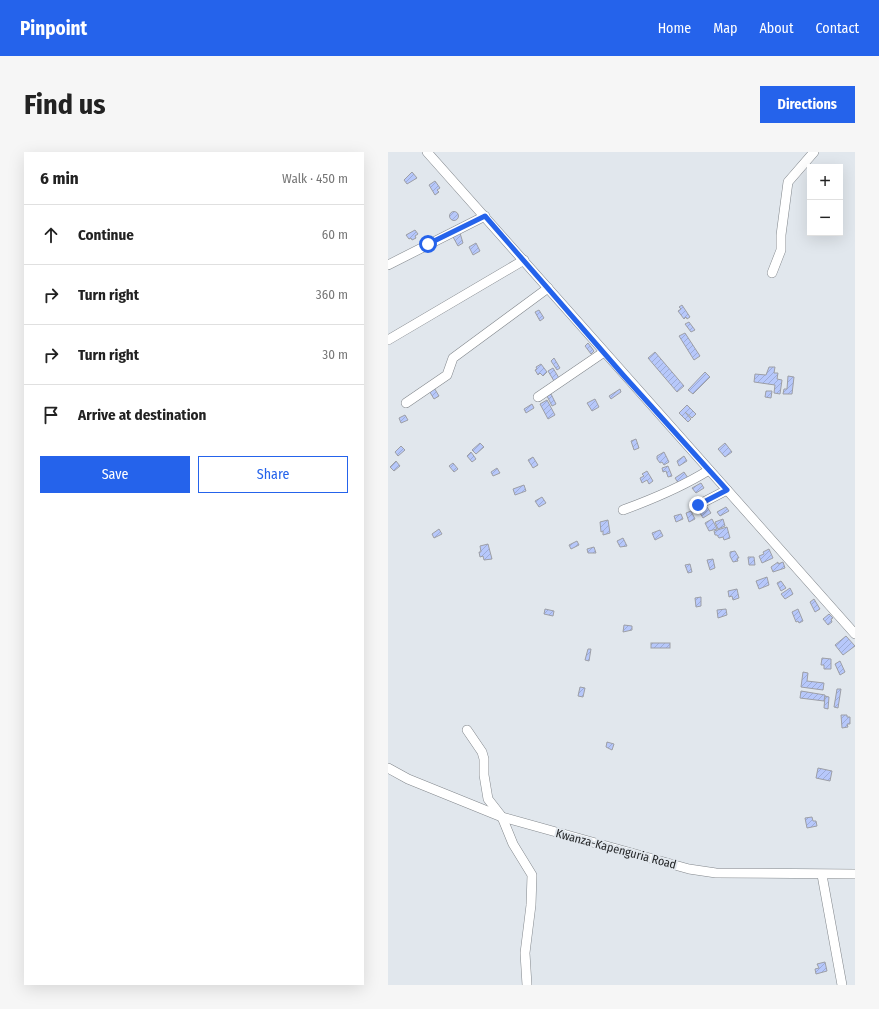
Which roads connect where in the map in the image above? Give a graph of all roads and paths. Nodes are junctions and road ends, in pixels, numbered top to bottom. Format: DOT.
graph roads {
  1 [pos="427,152"];
  2 [pos="814,152"];
  3 [pos="485,216"];
  4 [pos="524,260"];
  5 [pos="388,264"];
  6 [pos="772,273"];
  7 [pos="548,288"];
  8 [pos="388,340"];
  9 [pos="604,352"];
  10 [pos="538,397"];
  11 [pos="406,403"];
  12 [pos="709,470"];
  13 [pos="727,490"];
  14 [pos="698,505"];
  15 [pos="623,510"];
  16 [pos="855,634"];
  17 [pos="467,730"];
  18 [pos="388,768"];
  19 [pos="502,817"];
  20 [pos="855,874"];
  21 [pos="822,875"];
  22 [pos="527,985"];
  23 [pos="842,985"];
  1 -- 3 [label="street"];
  2 -- 6 [label="street"];
  3 -- 4 [label="street"];
  3 -- 5 [label="street"];
  4 -- 7 [label="street"];
  4 -- 8 [label="street"];
  7 -- 9 [label="street"];
  7 -- 11 [label="street"];
  9 -- 10 [label="street"];
  9 -- 12 [label="street"];
  12 -- 13 [label="street"];
  12 -- 15 [label="street"];
  13 -- 14 [label="street"];
  13 -- 16 [label="street"];
  17 -- 19 [label="street"];
  18 -- 19 [label="street, Kwanza-Kapenguria Road"];
  19 -- 21 [label="street, Kwanza-Kapenguria Road"];
  19 -- 22 [label="street"];
  20 -- 21 [label="street, Kwanza-Kapenguria Road"];
  21 -- 23 [label="street"];
}
